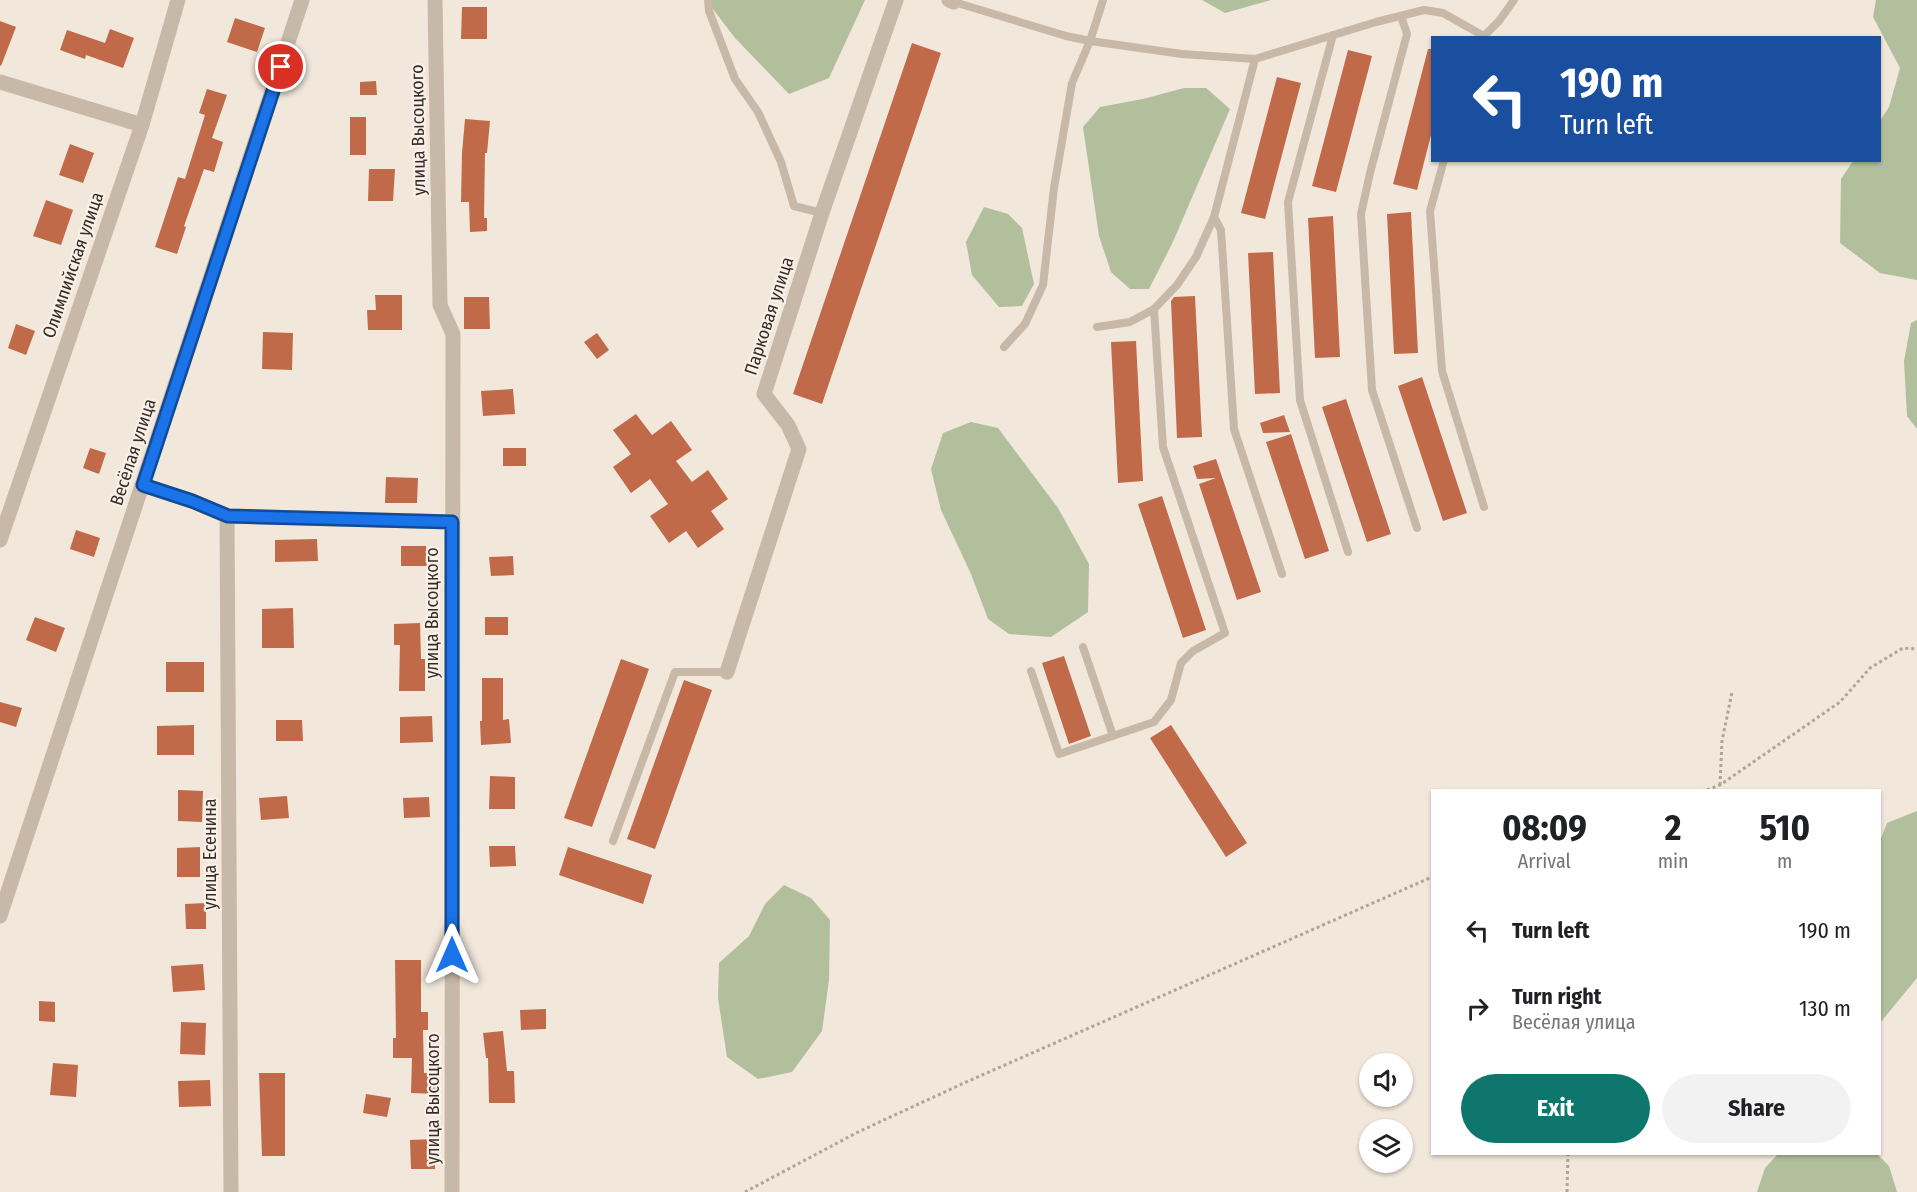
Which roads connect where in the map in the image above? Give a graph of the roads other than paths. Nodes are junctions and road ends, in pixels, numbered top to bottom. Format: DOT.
graph roads {
  1 [pos="178,0"];
  2 [pos="302,0"];
  3 [pos="435,0"];
  4 [pos="708,0"];
  5 [pos="896,0"];
  6 [pos="1103,0"];
  7 [pos="1514,0"];
  8 [pos="953,1"];
  9 [pos="1401,15"];
  10 [pos="1332,35"];
  11 [pos="1482,36"];
  12 [pos="1090,41"];
  13 [pos="1255,59"];
  14 [pos="0,82"];
  15 [pos="142,125"];
  16 [pos="1443,162"];
  17 [pos="822,213"];
  18 [pos="1214,217"];
  19 [pos="1154,309"];
  20 [pos="1097,327"];
  21 [pos="1004,347"];
  22 [pos="143,485"];
  23 [pos="1484,507"];
  24 [pos="228,516"];
  25 [pos="452,522"];
  26 [pos="1417,528"];
  27 [pos="0,540"];
  28 [pos="1348,552"];
  29 [pos="1282,574"];
  30 [pos="1083,647"];
  31 [pos="1031,671"];
  32 [pos="727,672"];
  33 [pos="1113,736"];
  34 [pos="613,841"];
  35 [pos="0,916"];
  36 [pos="231,1192"];
  37 [pos="452,1192"];
  1 -- 15 [label="street, Олимпийская улица"];
  2 -- 22 [label="street, Весёлая улица"];
  3 -- 25 [label="street, улица Высоцкого"];
  4 -- 17 [label="lane"];
  5 -- 17 [label="street, Парковая улица"];
  6 -- 12 [label="lane"];
  7 -- 11 [label="lane"];
  8 -- 12 [label="lane"];
  9 -- 10 [label="lane"];
  9 -- 11 [label="lane"];
  9 -- 26 [label="lane"];
  10 -- 13 [label="lane"];
  10 -- 28 [label="lane"];
  12 -- 13 [label="lane"];
  12 -- 21 [label="lane"];
  13 -- 18 [label="lane"];
  14 -- 15 [label="street"];
  15 -- 27 [label="street, Олимпийская улица"];
  16 -- 23 [label="lane"];
  17 -- 32 [label="street, Парковая улица"];
  18 -- 19 [label="lane"];
  18 -- 29 [label="lane"];
  19 -- 20 [label="lane"];
  19 -- 33 [label="lane"];
  22 -- 24 [label="street"];
  22 -- 35 [label="street, Весёлая улица"];
  24 -- 25 [label="street"];
  24 -- 36 [label="street, улица Есенина"];
  25 -- 37 [label="street, улица Высоцкого"];
  30 -- 33 [label="lane"];
  31 -- 33 [label="lane"];
  32 -- 34 [label="lane"];
}
